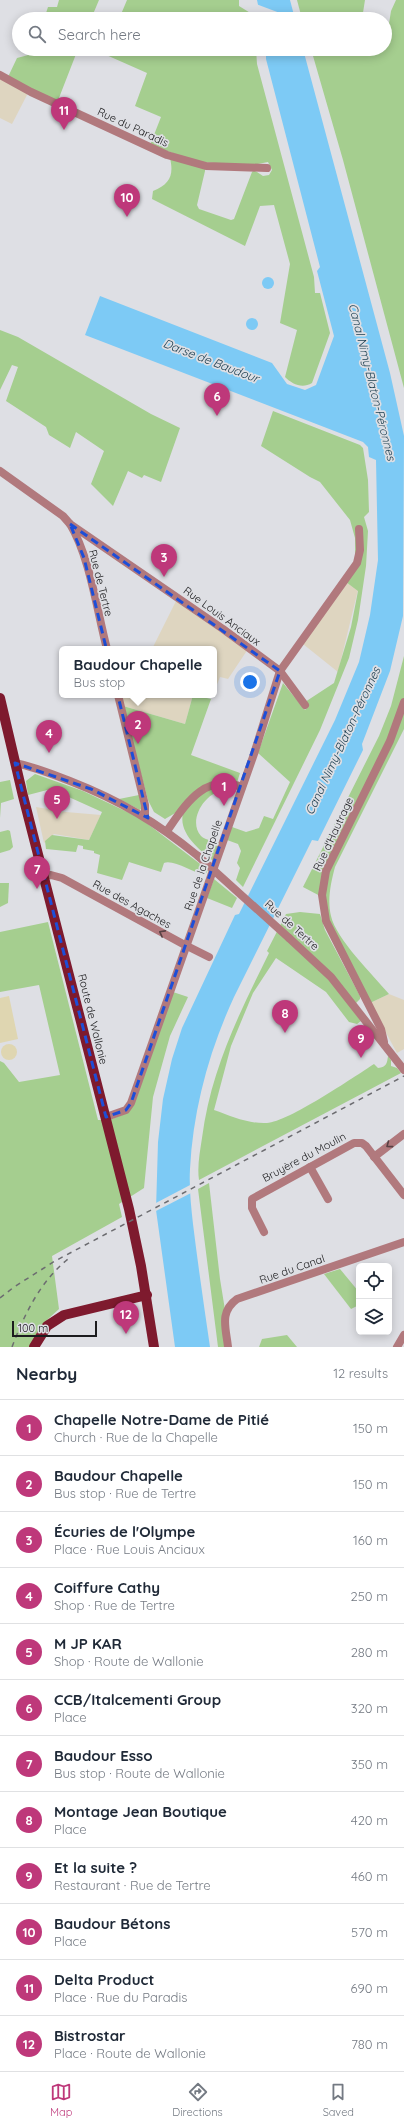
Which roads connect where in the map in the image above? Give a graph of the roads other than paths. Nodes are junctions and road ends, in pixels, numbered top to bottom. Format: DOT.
graph roads {
  1 [pos="0,75"];
  2 [pos="267,168"];
  3 [pos="0,471"];
  4 [pos="70,524"];
  5 [pos="359,529"];
  6 [pos="106,646"];
  7 [pos="280,671"];
  8 [pos="0,698"];
  9 [pos="119,698"];
  10 [pos="404,702"];
  11 [pos="305,705"];
  12 [pos="15,764"];
  13 [pos="242,787"];
  14 [pos="145,816"];
  15 [pos="167,831"];
  16 [pos="44,876"];
  17 [pos="187,946"];
  18 [pos="209,957"];
  19 [pos="364,997"];
  20 [pos="369,1008"];
  21 [pos="360,1011"];
  22 [pos="384,1042"];
  23 [pos="404,1070"];
  24 [pos="106,1117"];
  25 [pos="404,1134"];
  26 [pos="374,1157"];
  27 [pos="310,1167"];
  28 [pos="404,1195"];
  29 [pos="328,1199"];
  30 [pos="264,1232"];
  31 [pos="404,1242"];
  32 [pos="146,1295"];
  33 [pos="404,1335"];
  34 [pos="34,1347"];
  35 [pos="154,1347"];
  36 [pos="228,1347"];
  37 [pos="397,1347"];
  1 -- 2 [label="street, Rue du Paradis"];
  3 -- 4 [label="street, Rue Louis Anciaux"];
  4 -- 6 [label="street, Rue de Tertre"];
  4 -- 7 [label="street, Rue Louis Anciaux"];
  5 -- 7 [label="street, Rue de la Chapelle"];
  7 -- 11 [label="street, Rue Louis Anciaux"];
  7 -- 13 [label="street, Rue de la Chapelle"];
  8 -- 12 [label="main road, Route de Wallonie"];
  9 -- 14 [label="street"];
  10 -- 19 [label="street, Rue d'Hautrage"];
  12 -- 14 [label="street, Rue de Tertre"];
  12 -- 16 [label="main road, Route de Wallonie"];
  13 -- 15 [label="street"];
  13 -- 17 [label="street, Rue de la Chapelle"];
  14 -- 15 [label="street, Rue de Tertre"];
  15 -- 21 [label="street, Rue de Tertre, bridge"];
  17 -- 16 [label="street, Rue des Agaches, one-way"];
  16 -- 24 [label="main road, Route de Wallonie"];
  17 -- 18 [label="street, Rue des Agaches"];
  17 -- 24 [label="street, Rue de la Chapelle"];
  19 -- 20 [label="street, Rue d'Hautrage"];
  19 -- 21 [label="street"];
  20 -- 21 [label="street"];
  20 -- 22 [label="street, Rue d'Hautrage"];
  21 -- 22 [label="street, Rue de Tertre"];
  22 -- 23 [label="street, Rue de Tertre"];
  24 -- 32 [label="main road, Route de Wallonie"];
  25 -- 26 [label="street, one-way"];
  26 -- 27 [label="street, Bruyère du Moulin"];
  26 -- 28 [label="street, Bruyère du Moulin"];
  27 -- 29 [label="street"];
  27 -- 30 [label="street, Bruyère du Moulin"];
  31 -- 36 [label="street, Rue du Canal"];
  32 -- 34 [label="main road"];
  32 -- 35 [label="main road, Route de Wallonie"];
  33 -- 37 [label="street"];
}
